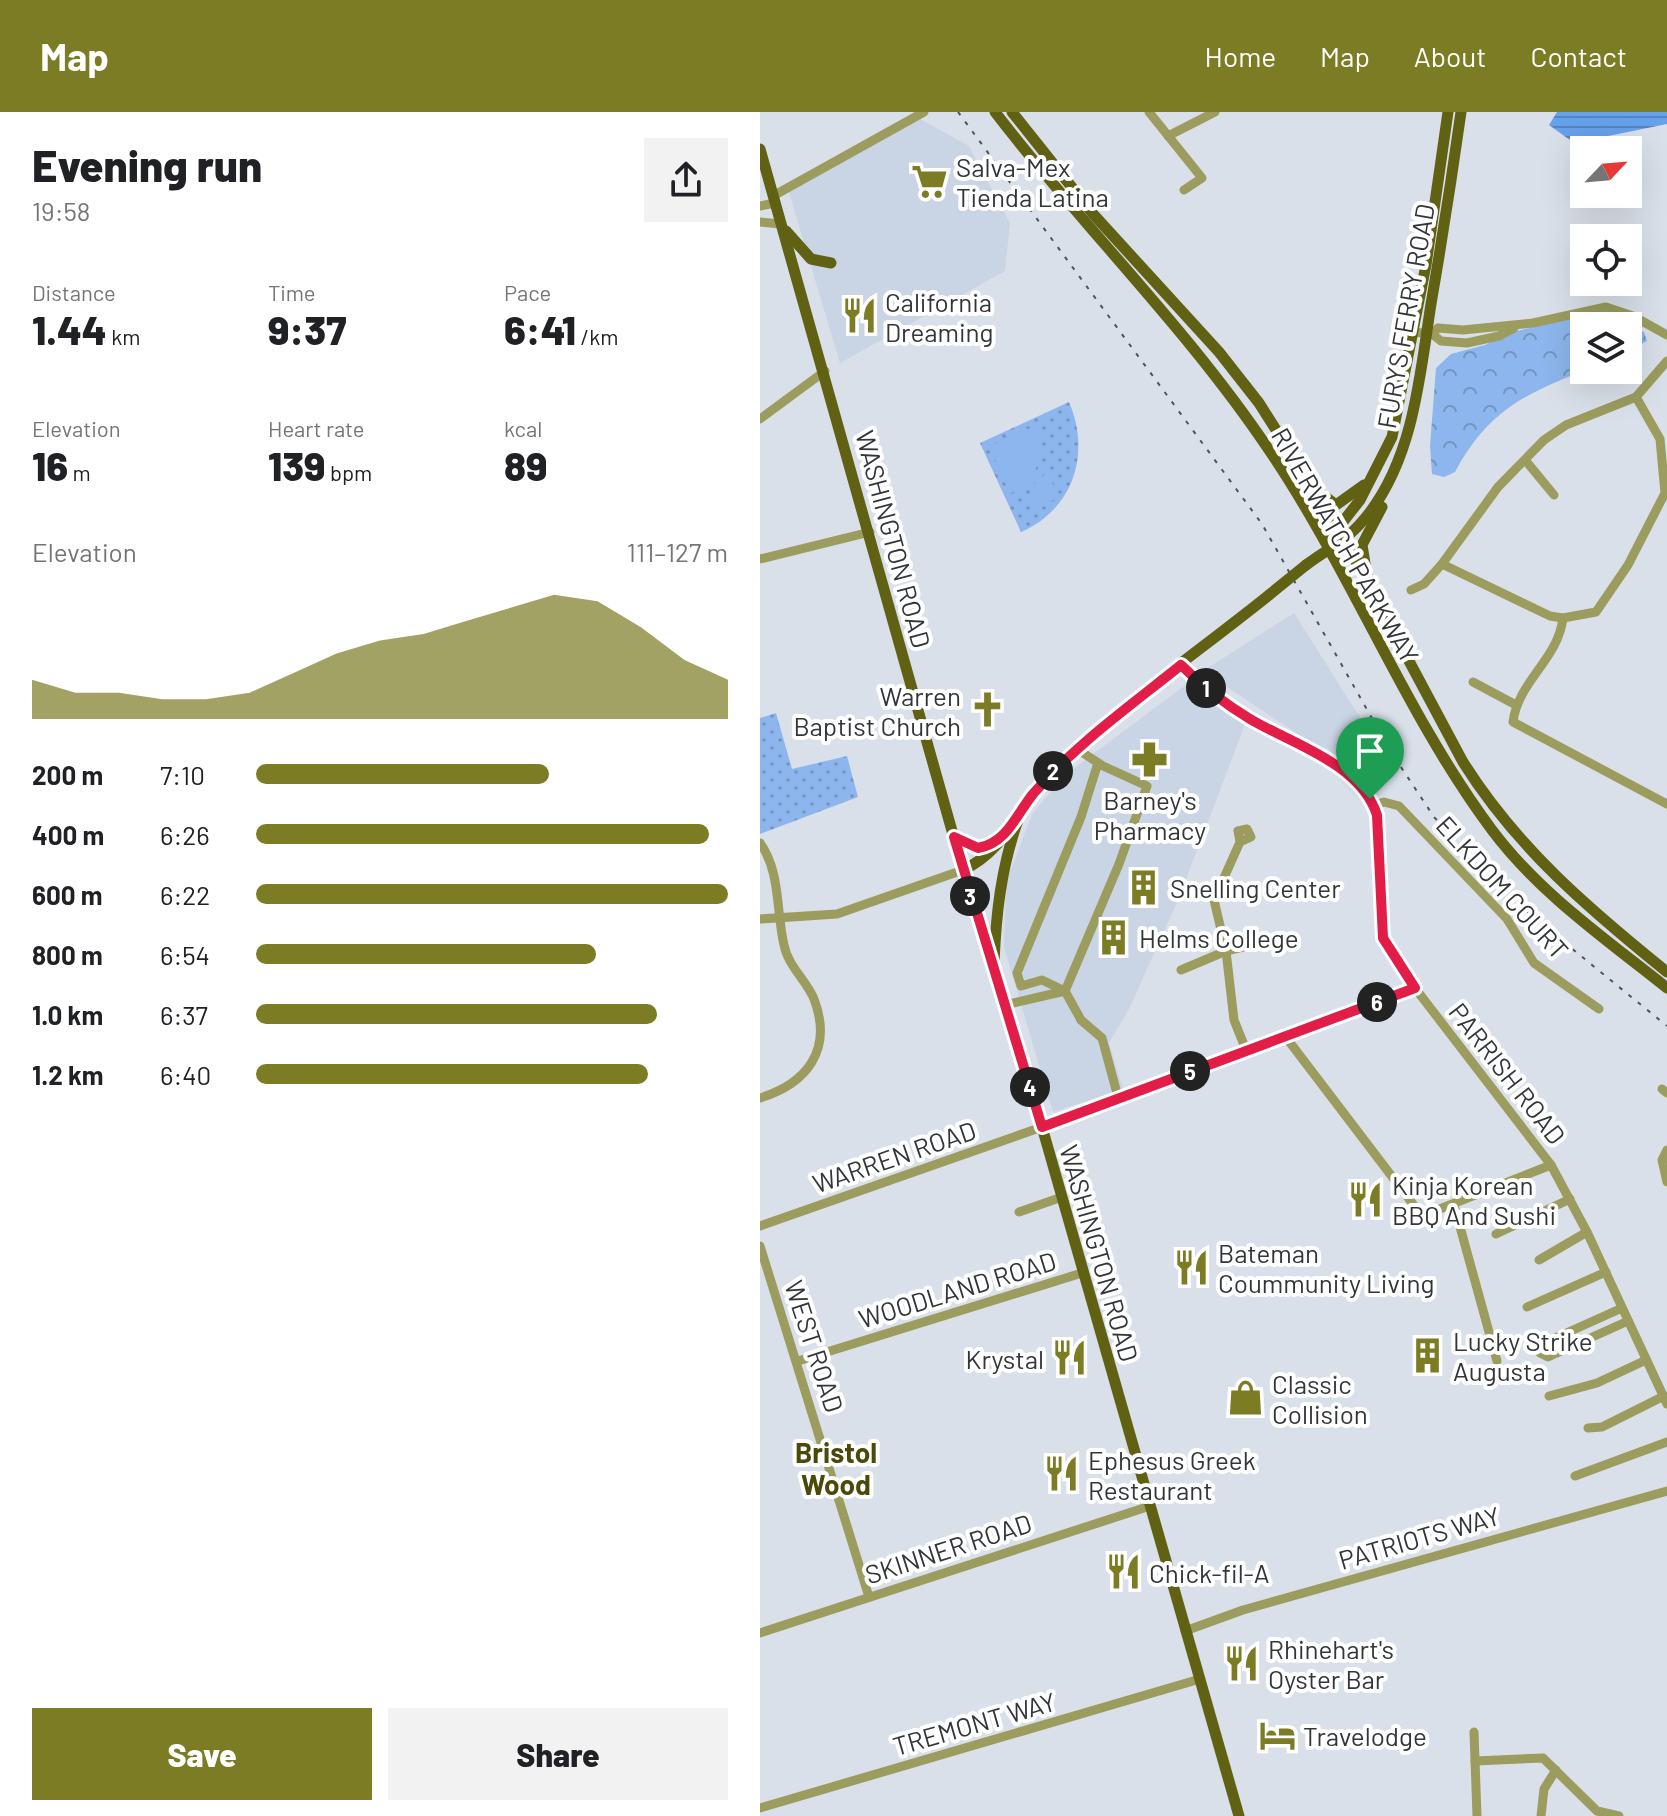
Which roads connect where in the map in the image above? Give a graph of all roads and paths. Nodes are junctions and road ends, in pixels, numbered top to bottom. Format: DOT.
graph roads {
  1 [pos="924,112"];
  2 [pos="995,112"];
  3 [pos="1012,112"];
  4 [pos="1149,112"];
  5 [pos="1215,112"];
  6 [pos="1448,112"];
  7 [pos="1461,112"];
  8 [pos="1168,136"];
  9 [pos="760,149"];
  10 [pos="1184,190"];
  11 [pos="774,200"];
  12 [pos="760,206"];
  13 [pos="760,222"];
  14 [pos="781,224"];
  15 [pos="831,263"];
  16 [pos="1413,332"];
  17 [pos="1430,334"];
  18 [pos="1667,335"];
  19 [pos="1667,361"];
  20 [pos="825,371"];
  21 [pos="1636,397"];
  22 [pos="760,419"];
  23 [pos="1526,461"];
  24 [pos="1379,466"];
  25 [pos="1392,473"];
  26 [pos="1314,486"];
  27 [pos="1554,495"];
  28 [pos="1338,528"];
  29 [pos="870,532"];
  30 [pos="1344,543"];
  31 [pos="1328,548"];
  32 [pos="760,559"];
  33 [pos="1442,564"];
  34 [pos="1411,590"];
  35 [pos="1371,592"];
  36 [pos="1563,618"];
  37 [pos="1181,665"];
  38 [pos="1473,682"];
  39 [pos="1516,705"];
  40 [pos="1077,749"];
  41 [pos="1098,763"];
  42 [pos="1667,804"];
  43 [pos="1023,805"];
  44 [pos="1374,805"];
  45 [pos="954,837"];
  46 [pos="1002,838"];
  47 [pos="1240,842"];
  48 [pos="760,843"];
  49 [pos="963,870"];
  50 [pos="760,919"];
  51 [pos="781,919"];
  52 [pos="1268,941"];
  53 [pos="1226,951"];
  54 [pos="1181,970"];
  55 [pos="993,972"];
  56 [pos="1667,972"];
  57 [pos="1415,988"];
  58 [pos="1667,988"];
  59 [pos="1065,991"];
  60 [pos="1005,1005"];
  61 [pos="1599,1009"];
  62 [pos="1285,1036"];
  63 [pos="1246,1050"];
  64 [pos="1118,1097"];
  65 [pos="760,1098"];
  66 [pos="1042,1127"];
  67 [pos="1667,1150"];
  68 [pos="1551,1165"];
  69 [pos="1667,1182"];
  70 [pos="1062,1197"];
  71 [pos="1570,1199"];
  72 [pos="1454,1205"];
  73 [pos="1019,1212"];
  74 [pos="760,1226"];
  75 [pos="1587,1232"];
  76 [pos="1496,1234"];
  77 [pos="760,1246"];
  78 [pos="1539,1260"];
  79 [pos="1606,1272"];
  80 [pos="1082,1273"];
  81 [pos="1527,1307"];
  82 [pos="1622,1308"];
  83 [pos="1628,1321"];
  84 [pos="1646,1360"];
  85 [pos="798,1361"];
  86 [pos="1497,1361"];
  87 [pos="1549,1396"];
  88 [pos="1665,1400"];
  89 [pos="1588,1428"];
  90 [pos="1667,1442"];
  91 [pos="1575,1476"];
  92 [pos="1667,1491"];
  93 [pos="1150,1506"];
  94 [pos="869,1597"];
  95 [pos="1185,1631"];
  96 [pos="760,1633"];
  97 [pos="1200,1679"];
  98 [pos="1474,1732"];
  99 [pos="1475,1761"];
  100 [pos="1556,1770"];
  101 [pos="760,1808"];
  102 [pos="1237,1815"];
  103 [pos="1477,1816"];
  104 [pos="1541,1816"];
  105 [pos="1619,1816"];
  1 -- 11 [label="street"];
  2 -- 31 [label="main road, RIVERWATCH PARKWAY"];
  3 -- 26 [label="main road, RIVERWATCH PARKWAY"];
  4 -- 8 [label="street"];
  5 -- 8 [label="street"];
  6 -- 16 [label="main road, FURYS FERRY ROAD"];
  7 -- 17 [label="main road, FURYS FERRY ROAD"];
  8 -- 10 [label="street"];
  9 -- 11 [label="main road, WASHINGTON ROAD"];
  11 -- 12 [label="street"];
  11 -- 14 [label="main road, WASHINGTON ROAD"];
  13 -- 14 [label="street"];
  14 -- 15 [label="main road"];
  14 -- 20 [label="main road, WASHINGTON ROAD"];
  16 -- 17 [label="street"];
  16 -- 24 [label="main road, FURYS FERRY ROAD"];
  17 -- 18 [label="street"];
  17 -- 25 [label="main road, FURYS FERRY ROAD"];
  19 -- 21 [label="street"];
  20 -- 22 [label="street"];
  20 -- 29 [label="main road, WASHINGTON ROAD"];
  21 -- 23 [label="street"];
  21 -- 36 [label="street"];
  23 -- 27 [label="street"];
  23 -- 33 [label="street"];
  24 -- 26 [label="main road"];
  24 -- 28 [label="main road, FURYS FERRY ROAD"];
  25 -- 30 [label="main road, FURYS FERRY ROAD"];
  25 -- 35 [label="main road"];
  26 -- 28 [label="main road, RIVERWATCH PARKWAY"];
  28 -- 30 [label="main road, RIVERWATCH PARKWAY"];
  28 -- 31 [label="main road, FURYS FERRY ROAD"];
  29 -- 32 [label="street"];
  29 -- 45 [label="main road, WASHINGTON ROAD"];
  30 -- 31 [label="main road, FURYS FERRY ROAD"];
  30 -- 35 [label="main road, RIVERWATCH PARKWAY"];
  31 -- 37 [label="main road, FURYS FERRY ROAD, bridge"];
  31 -- 58 [label="main road, RIVERWATCH PARKWAY"];
  33 -- 34 [label="street"];
  33 -- 36 [label="street"];
  35 -- 56 [label="main road, RIVERWATCH PARKWAY"];
  36 -- 39 [label="street"];
  37 -- 40 [label="main road, FURYS FERRY ROAD"];
  37 -- 44 [label="street"];
  38 -- 39 [label="street"];
  39 -- 42 [label="street"];
  40 -- 41 [label="street"];
  40 -- 43 [label="main road, FURYS FERRY ROAD"];
  41 -- 59 [label="street"];
  41 -- 59 [label="street"];
  43 -- 46 [label="main road, FURYS FERRY ROAD"];
  43 -- 55 [label="main road"];
  44 -- 57 [label="street, PARRISH ROAD"];
  44 -- 61 [label="street, ELKDOM COURT"];
  45 -- 46 [label="main road"];
  45 -- 49 [label="main road, WASHINGTON ROAD"];
  46 -- 49 [label="main road, FURYS FERRY ROAD"];
  47 -- 53 [label="street"];
  48 -- 51 [label="street"];
  49 -- 51 [label="street"];
  49 -- 55 [label="main road, WASHINGTON ROAD"];
  50 -- 51 [label="street"];
  51 -- 65 [label="street"];
  52 -- 53 [label="street"];
  53 -- 54 [label="street"];
  53 -- 63 [label="street"];
  55 -- 60 [label="main road, WASHINGTON ROAD"];
  57 -- 62 [label="street, WARREN ROAD"];
  57 -- 68 [label="street, PARRISH ROAD"];
  59 -- 60 [label="street"];
  59 -- 64 [label="street"];
  60 -- 66 [label="main road, WASHINGTON ROAD"];
  62 -- 63 [label="street, WARREN ROAD"];
  62 -- 72 [label="street"];
  63 -- 64 [label="street, WARREN ROAD"];
  64 -- 66 [label="street, WARREN ROAD"];
  66 -- 70 [label="main road, WASHINGTON ROAD"];
  66 -- 74 [label="street, WARREN ROAD"];
  67 -- 69 [label="street"];
  68 -- 71 [label="street, PARRISH ROAD"];
  68 -- 72 [label="street"];
  70 -- 73 [label="street"];
  70 -- 80 [label="main road, WASHINGTON ROAD"];
  71 -- 75 [label="street, PARRISH ROAD"];
  71 -- 76 [label="street"];
  72 -- 86 [label="street"];
  75 -- 78 [label="street"];
  75 -- 79 [label="street, PARRISH ROAD"];
  77 -- 85 [label="street, WEST ROAD"];
  79 -- 81 [label="street"];
  79 -- 82 [label="street, PARRISH ROAD"];
  80 -- 85 [label="street, WOODLAND ROAD"];
  80 -- 93 [label="main road, WASHINGTON ROAD"];
  82 -- 83 [label="street, PARRISH ROAD"];
  82 -- 83 [label="street"];
  83 -- 84 [label="street, PARRISH ROAD"];
  84 -- 87 [label="street"];
  84 -- 88 [label="street, PARRISH ROAD"];
  85 -- 94 [label="street, WEST ROAD"];
  88 -- 89 [label="street"];
  90 -- 91 [label="street"];
  92 -- 95 [label="street, PATRIOTS WAY"];
  93 -- 94 [label="street, SKINNER ROAD"];
  93 -- 95 [label="main road, WASHINGTON ROAD"];
  94 -- 96 [label="street, SKINNER ROAD"];
  95 -- 97 [label="main road, WASHINGTON ROAD"];
  97 -- 101 [label="street, TREMONT WAY"];
  97 -- 102 [label="main road, WASHINGTON ROAD"];
  98 -- 99 [label="street"];
  99 -- 100 [label="street"];
  99 -- 103 [label="street"];
  100 -- 104 [label="street"];
  100 -- 105 [label="street"];
}
